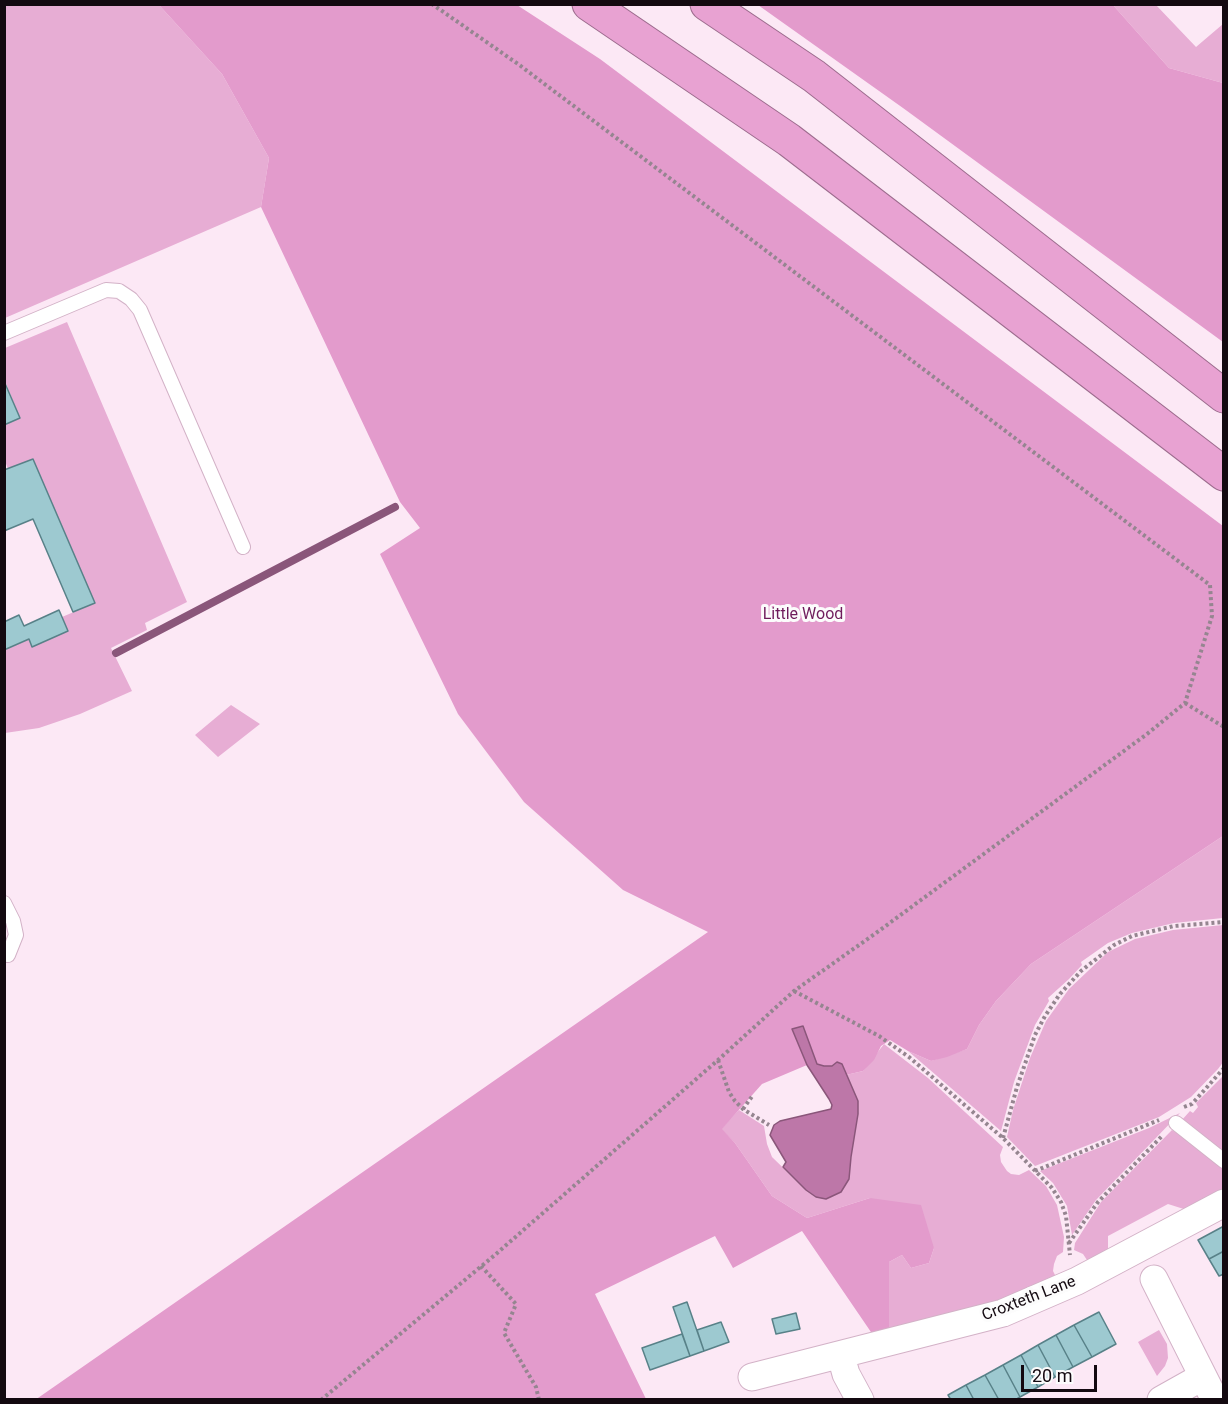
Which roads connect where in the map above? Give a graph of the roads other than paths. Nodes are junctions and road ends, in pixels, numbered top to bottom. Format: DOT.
graph roads {
  1 [pos="589,4"];
  2 [pos="707,4"];
  3 [pos="4,333"];
  4 [pos="1224,396"];
  5 [pos="1224,474"];
  6 [pos="243,547"];
  7 [pos="4,903"];
  8 [pos="8,955"];
  9 [pos="1170,1120"];
  10 [pos="1224,1161"];
  11 [pos="1224,1203"];
  12 [pos="1154,1279"];
  13 [pos="841,1356"];
  14 [pos="752,1377"];
  15 [pos="1208,1388"];
  16 [pos="860,1400"];
  17 [pos="1161,1400"];
  1 -- 5 [label="highway"];
  2 -- 4 [label="highway"];
  3 -- 6 [label="lane"];
  7 -- 8 [label="lane"];
  9 -- 10 [label="lane"];
  11 -- 13 [label="street, Croxteth Lane"];
  12 -- 15 [label="street"];
  13 -- 14 [label="street, Croxteth Lane"];
  13 -- 16 [label="street"];
  15 -- 17 [label="street"];
}
